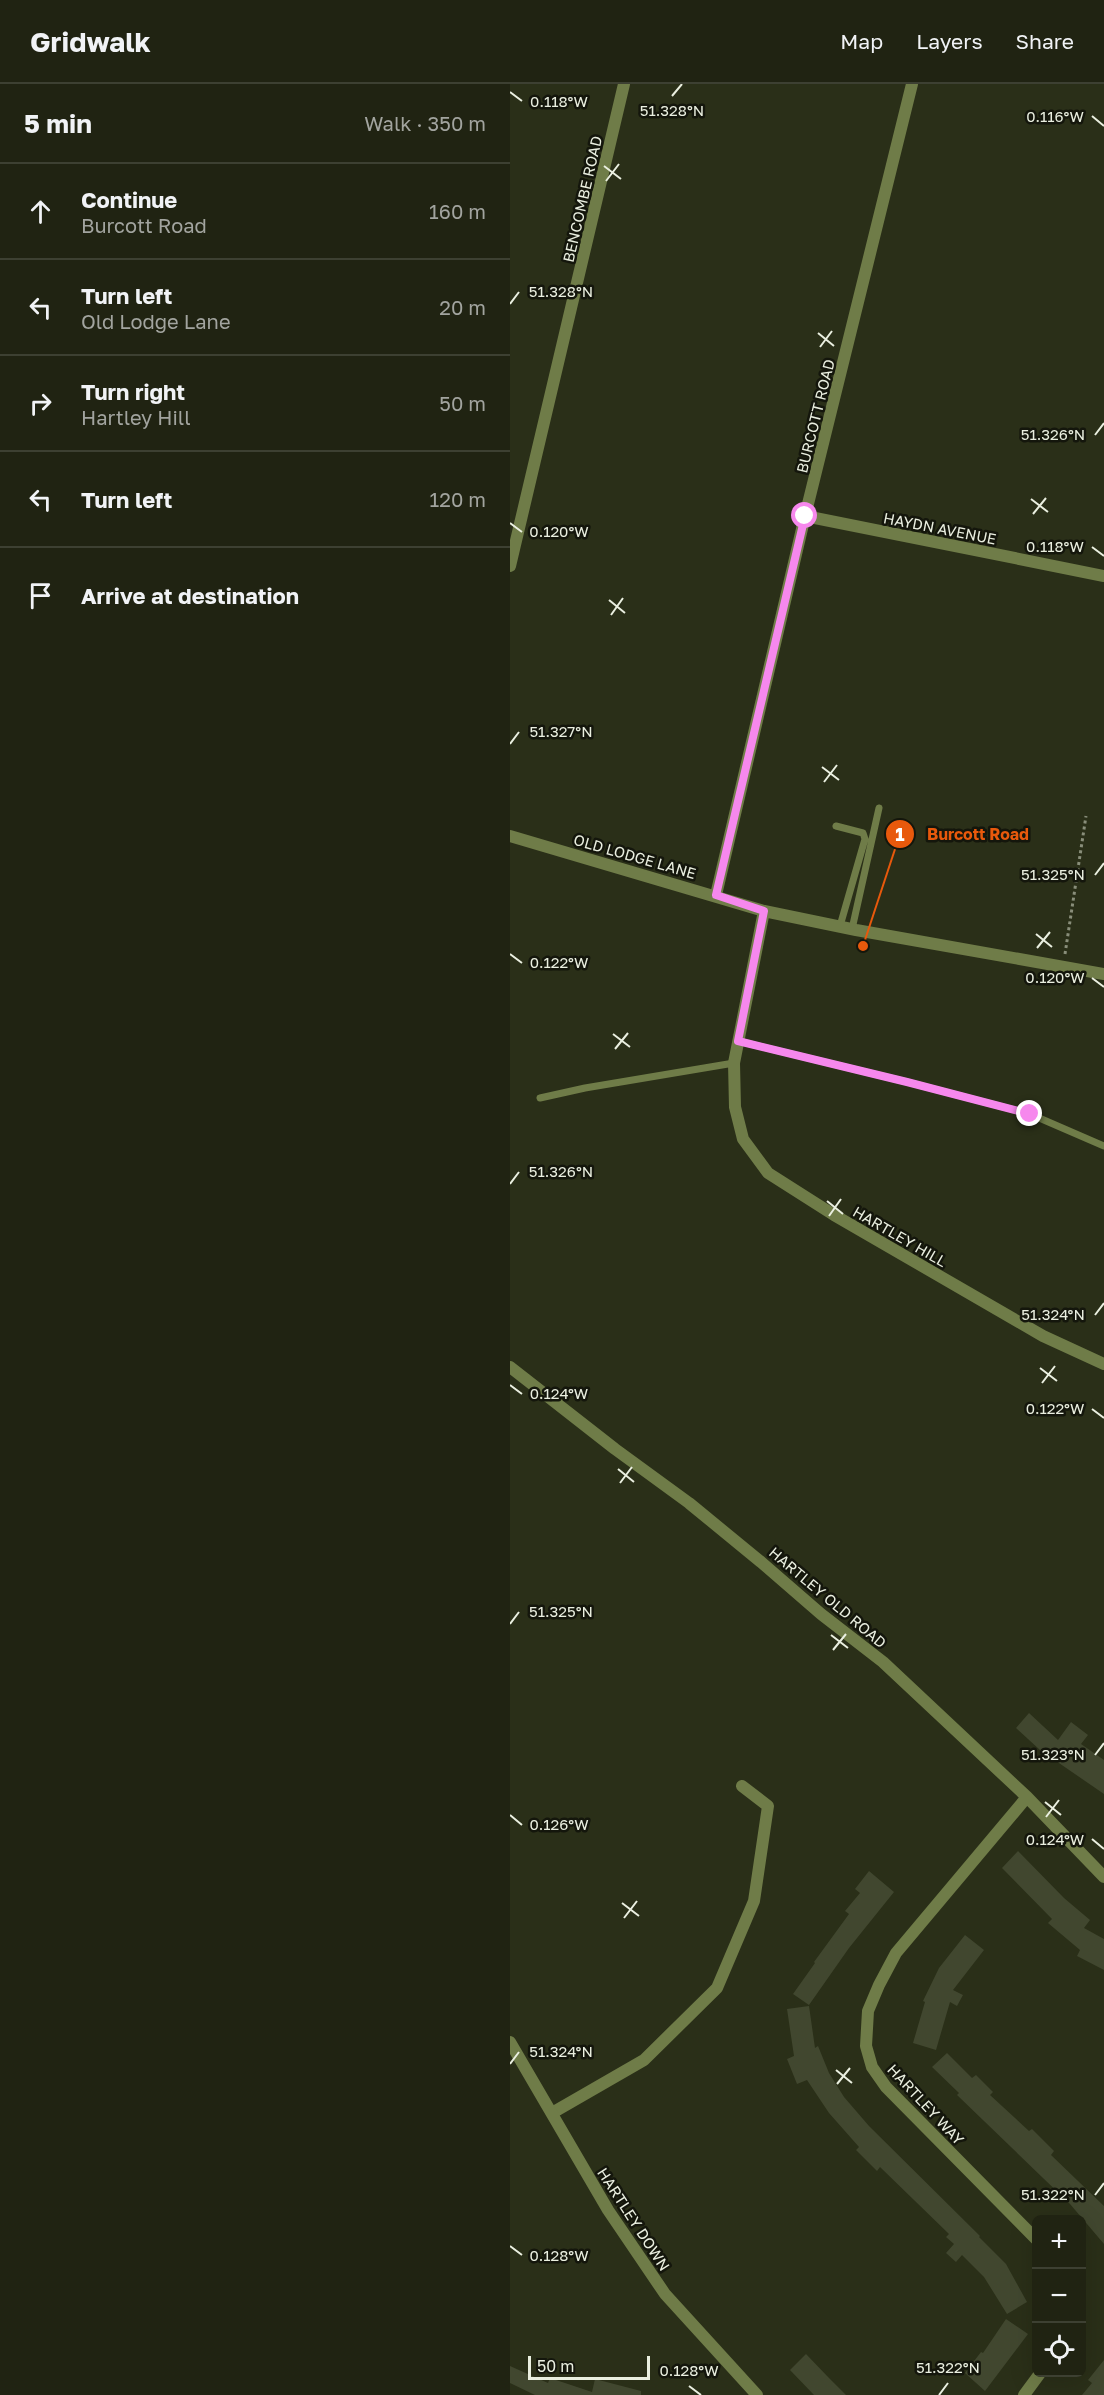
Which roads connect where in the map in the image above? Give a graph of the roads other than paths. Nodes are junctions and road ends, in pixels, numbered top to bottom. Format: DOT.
graph roads {
  1 [pos="624,84"];
  2 [pos="912,84"];
  3 [pos="805,516"];
  4 [pos="510,566"];
  5 [pos="1104,576"];
  6 [pos="879,808"];
  7 [pos="836,826"];
  8 [pos="510,836"];
  9 [pos="716,895"];
  10 [pos="764,911"];
  11 [pos="846,928"];
  12 [pos="1104,974"];
  13 [pos="738,1041"];
  14 [pos="734,1063"];
  15 [pos="540,1098"];
  16 [pos="1104,1146"];
  17 [pos="1104,1364"];
  18 [pos="510,1367"];
  19 [pos="742,1786"];
  20 [pos="1028,1797"];
  21 [pos="1104,1876"];
  22 [pos="510,2042"];
  23 [pos="552,2113"];
  24 [pos="1032,2235"];
  25 [pos="1038,2377"];
  26 [pos="757,2395"];
  27 [pos="1024,2395"];
  1 -- 4 [label="street, BENCOMBE ROAD"];
  2 -- 3 [label="street, BURCOTT ROAD"];
  3 -- 5 [label="street, HAYDN AVENUE"];
  3 -- 9 [label="street, BURCOTT ROAD"];
  6 -- 11 [label="lane"];
  7 -- 11 [label="lane"];
  8 -- 9 [label="street, OLD LODGE LANE"];
  9 -- 10 [label="street, OLD LODGE LANE"];
  10 -- 11 [label="street, OLD LODGE LANE"];
  10 -- 13 [label="street, HARTLEY HILL"];
  11 -- 12 [label="street, OLD LODGE LANE"];
  13 -- 14 [label="street, HARTLEY HILL"];
  13 -- 16 [label="lane"];
  14 -- 15 [label="lane"];
  14 -- 17 [label="street, HARTLEY HILL"];
  18 -- 20 [label="street, HARTLEY OLD ROAD"];
  19 -- 23 [label="street"];
  20 -- 21 [label="street, HARTLEY OLD ROAD"];
  20 -- 24 [label="street, HARTLEY WAY"];
  22 -- 23 [label="street, HARTLEY DOWN"];
  23 -- 26 [label="street, HARTLEY DOWN"];
  25 -- 27 [label="street"];
}
